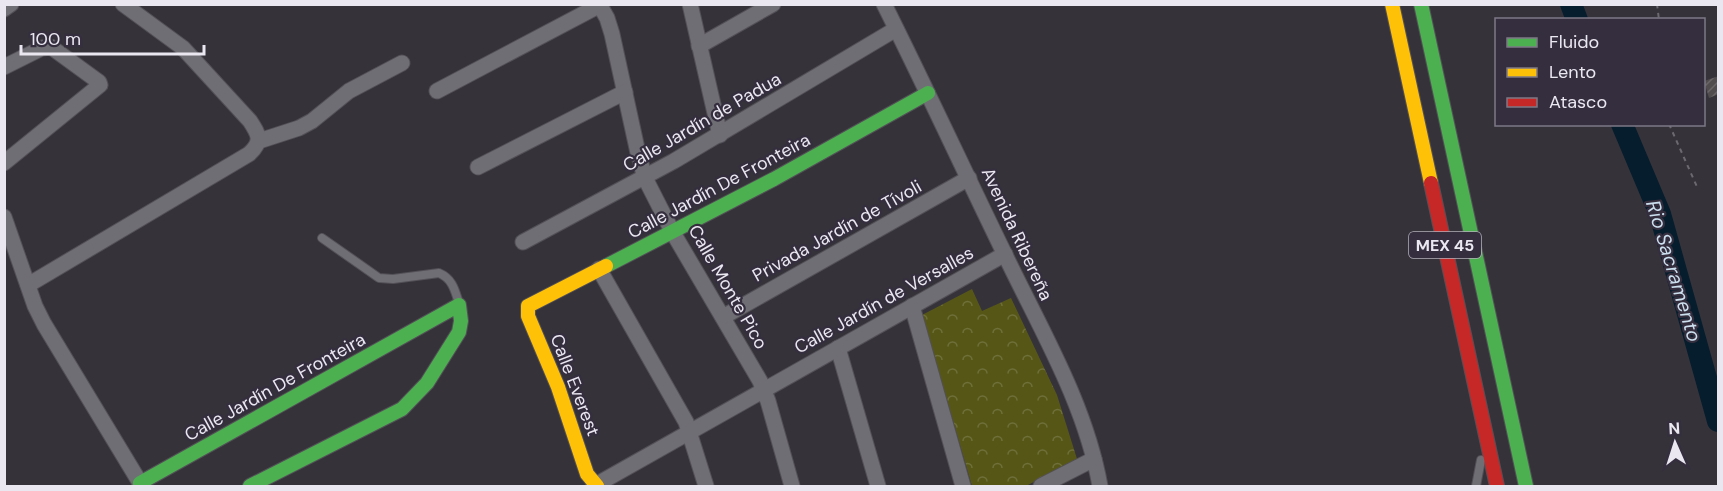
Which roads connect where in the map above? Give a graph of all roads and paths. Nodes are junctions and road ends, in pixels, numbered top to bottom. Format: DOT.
graph roads {
  1 [pos="12,4"];
  2 [pos="123,4"];
  3 [pos="690,4"];
  4 [pos="773,4"];
  5 [pos="884,4"];
  6 [pos="1392,4"];
  7 [pos="1421,4"];
  8 [pos="600,5"];
  9 [pos="4,9"];
  10 [pos="896,29"];
  11 [pos="699,46"];
  12 [pos="402,63"];
  13 [pos="4,67"];
  14 [pos="437,91"];
  15 [pos="626,92"];
  16 [pos="928,93"];
  17 [pos="1670,126"];
  18 [pos="720,135"];
  19 [pos="259,141"];
  20 [pos="4,163"];
  21 [pos="478,167"];
  22 [pos="645,178"];
  23 [pos="969,178"];
  24 [pos="1698,189"];
  25 [pos="4,217"];
  26 [pos="672,231"];
  27 [pos="7,234"];
  28 [pos="322,238"];
  29 [pos="523,242"];
  30 [pos="1005,254"];
  31 [pos="599,268"];
  32 [pos="28,285"];
  33 [pos="459,305"];
  34 [pos="912,306"];
  35 [pos="526,310"];
  36 [pos="723,317"];
  37 [pos="838,348"];
  38 [pos="764,390"];
  39 [pos="690,432"];
  40 [pos="1486,435"];
  41 [pos="1094,459"];
  42 [pos="592,484"];
  43 [pos="141,485"];
  44 [pos="250,486"];
  45 [pos="706,486"];
  46 [pos="792,486"];
  47 [pos="878,486"];
  48 [pos="963,486"];
  49 [pos="1041,486"];
  50 [pos="1100,486"];
  51 [pos="1476,486"];
  52 [pos="1497,486"];
  53 [pos="1526,486"];
  1 -- 9 [label="street"];
  2 -- 19 [label="street"];
  3 -- 11 [label="street"];
  4 -- 11 [label="street"];
  5 -- 10 [label="street, Avenida Ribereña"];
  6 -- 40 [label="main road, MEX 45"];
  7 -- 53 [label="main road, MEX 45"];
  8 -- 14 [label="street"];
  8 -- 15 [label="street, Calle Monte Pico"];
  10 -- 16 [label="street, Avenida Ribereña"];
  10 -- 18 [label="street, Calle Jardín de Padua"];
  11 -- 18 [label="street"];
  12 -- 19 [label="street"];
  13 -- 20 [label="street"];
  15 -- 21 [label="street"];
  15 -- 22 [label="street, Calle Monte Pico"];
  16 -- 23 [label="street, Avenida Ribereña"];
  16 -- 26 [label="main road, Calle Jardín De Fronteira"];
  17 -- 24 [label="path"];
  18 -- 22 [label="street, Calle Jardín de Padua"];
  19 -- 32 [label="street"];
  22 -- 26 [label="street, Calle Monte Pico"];
  22 -- 29 [label="street, Calle Jardín de Padua"];
  23 -- 30 [label="street, Avenida Ribereña"];
  23 -- 36 [label="street, Privada Jardín de Tívoli"];
  25 -- 27 [label="street"];
  26 -- 31 [label="main road, Calle Jardín De Fronteira"];
  26 -- 36 [label="street, Calle Monte Pico"];
  27 -- 32 [label="street"];
  28 -- 33 [label="lane"];
  30 -- 34 [label="street, Calle Jardín de Versalles"];
  30 -- 41 [label="street, Avenida Ribereña"];
  31 -- 35 [label="main road, Calle Jardín De Fronteira"];
  31 -- 39 [label="street"];
  32 -- 43 [label="street"];
  33 -- 43 [label="main road, Calle Jardín De Fronteira"];
  33 -- 44 [label="main road"];
  34 -- 37 [label="street, Calle Jardín de Versalles"];
  34 -- 48 [label="street"];
  35 -- 42 [label="main road, Calle Everest"];
  36 -- 38 [label="street, Calle Monte Pico"];
  37 -- 38 [label="street, Calle Jardín de Versalles"];
  37 -- 47 [label="street"];
  38 -- 39 [label="street, Calle Jardín de Versalles"];
  38 -- 46 [label="street, Calle Monte Pico"];
  39 -- 42 [label="street, Calle Jardín de Versalles"];
  39 -- 45 [label="street"];
  40 -- 51 [label="lane"];
  40 -- 52 [label="main road, MEX 45"];
  41 -- 49 [label="street"];
  41 -- 50 [label="street, Avenida Ribereña"];
}
